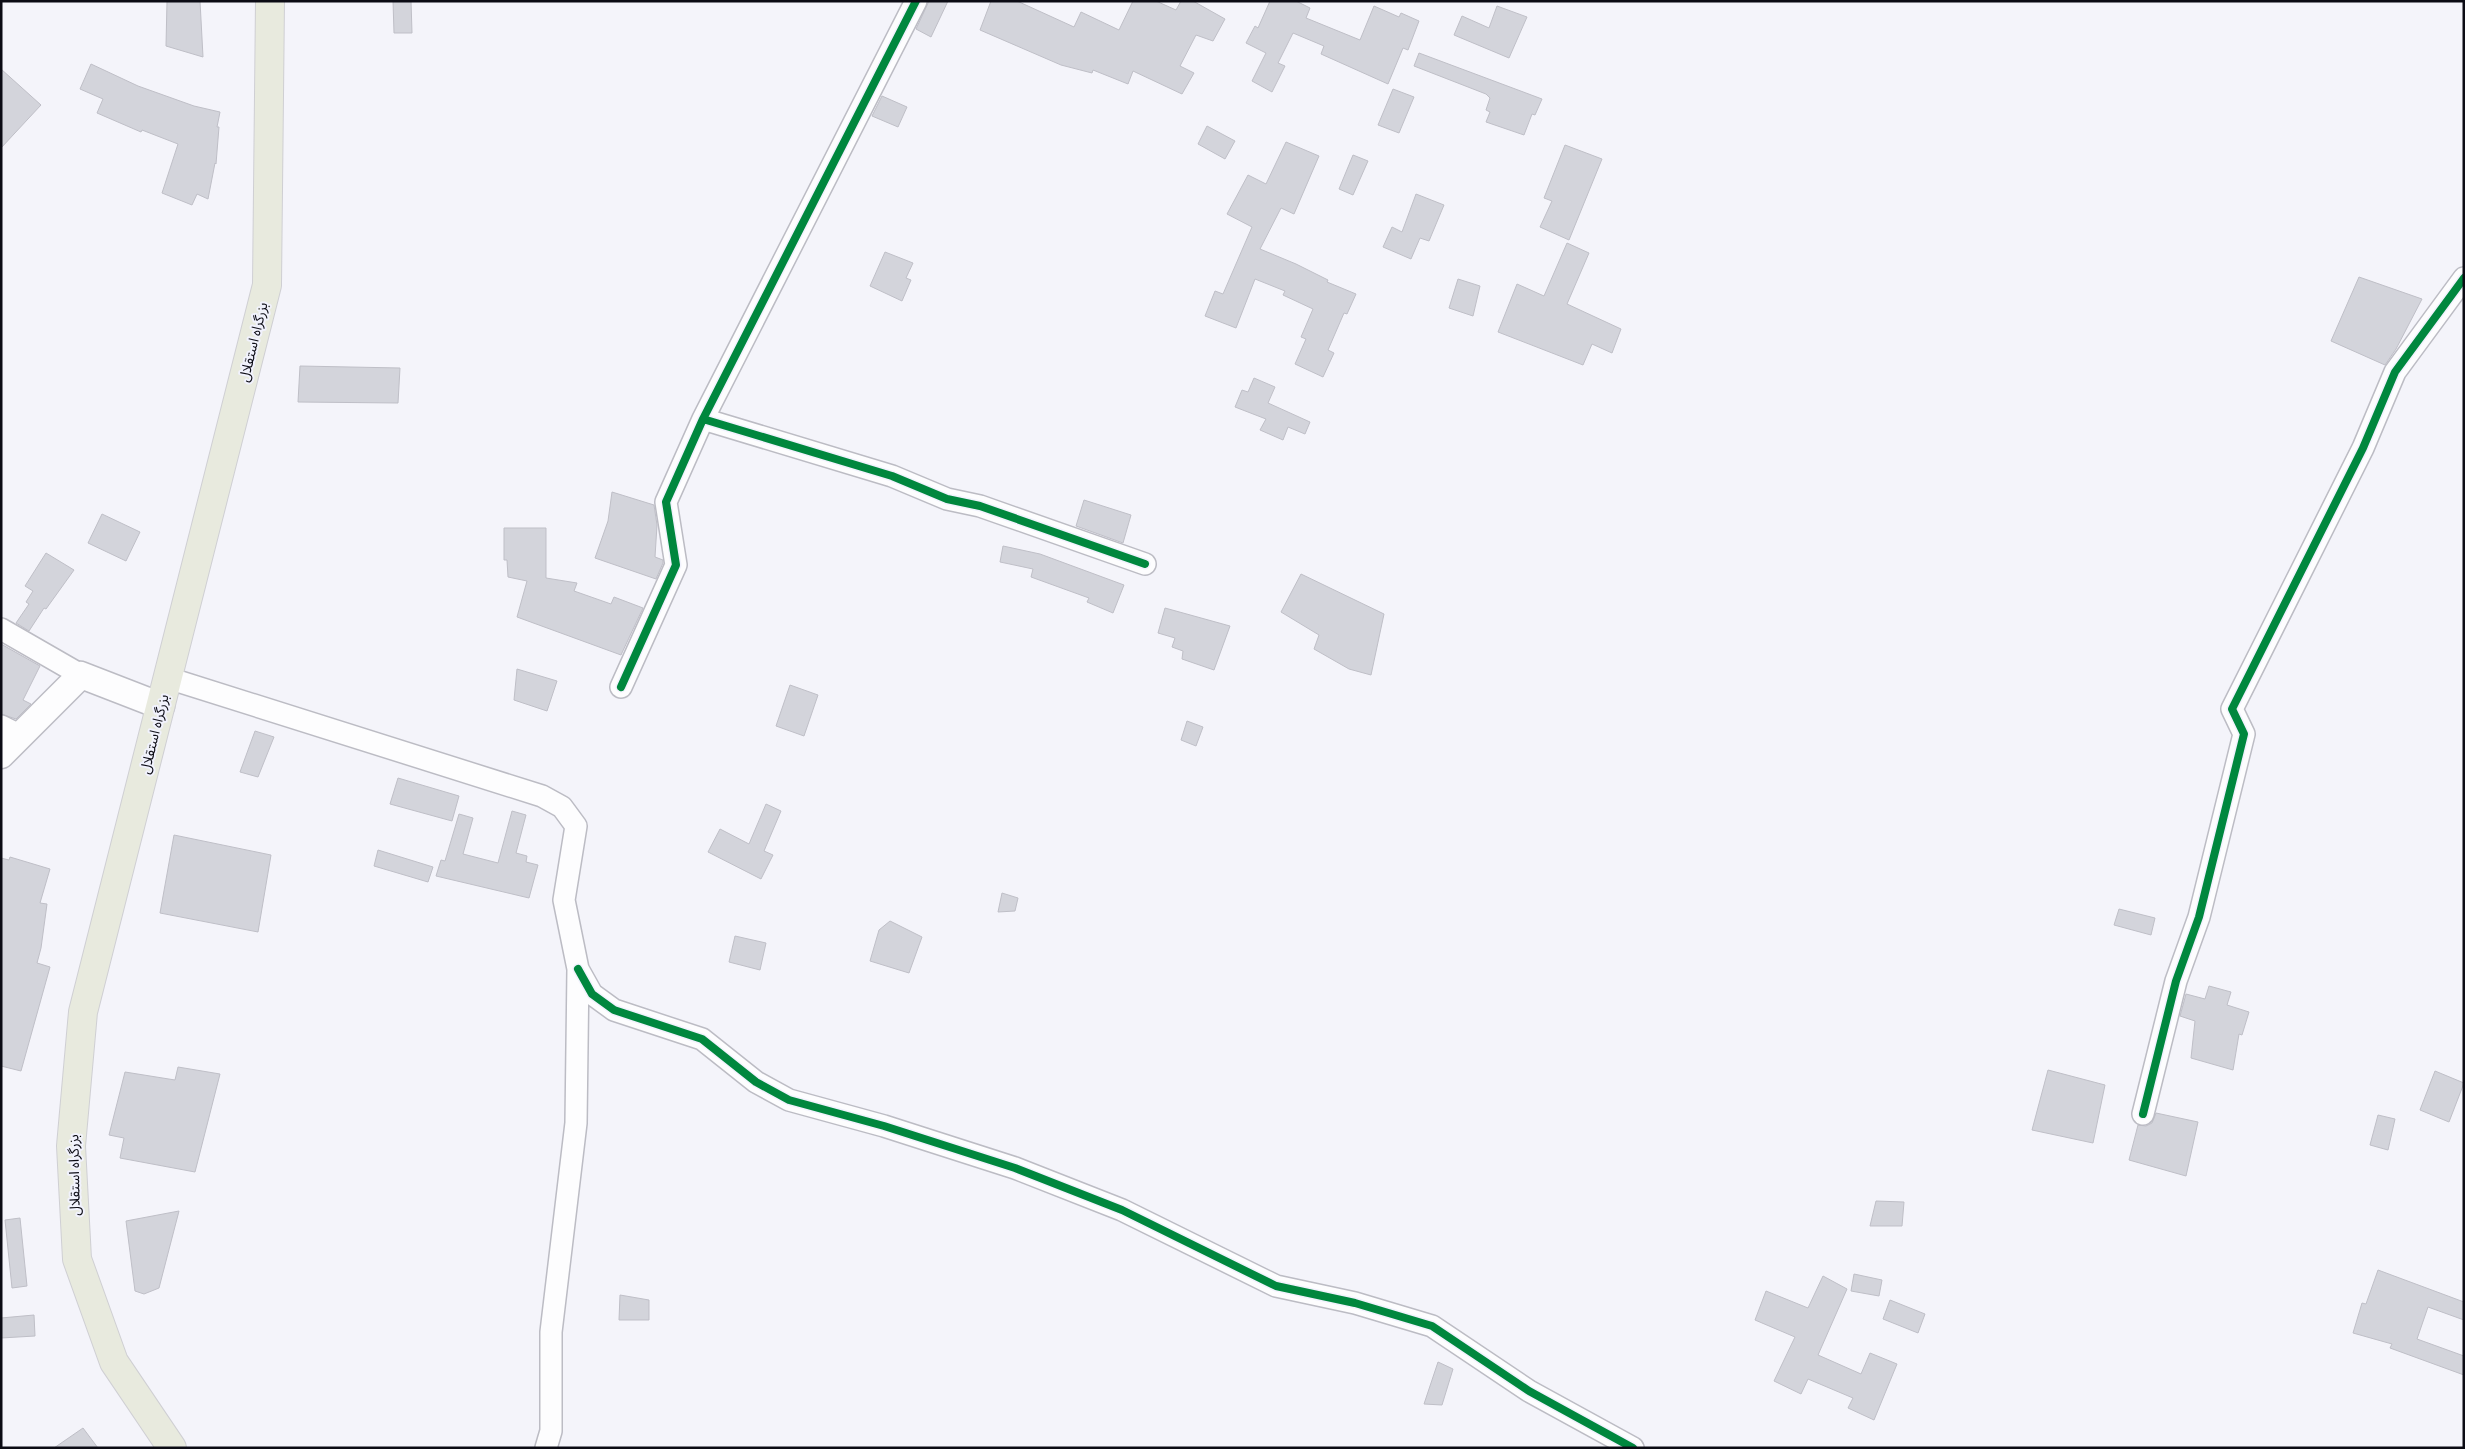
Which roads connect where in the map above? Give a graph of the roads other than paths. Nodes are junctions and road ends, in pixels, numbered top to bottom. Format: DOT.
graph roads {
  1 [pos="270,1"];
  2 [pos="916,1"];
  3 [pos="2464,278"];
  4 [pos="703,419"];
  5 [pos="1145,564"];
  6 [pos="1,629"];
  7 [pos="81,675"];
  8 [pos="168,678"];
  9 [pos="621,687"];
  10 [pos="161,706"];
  11 [pos="11,731"];
  12 [pos="1,755"];
  13 [pos="578,969"];
  14 [pos="2143,1114"];
  15 [pos="172,1448"];
  16 [pos="546,1448"];
  17 [pos="1633,1448"];
  1 -- 8 [label="highway, بزرگراه استقلال"];
  2 -- 4 [label="street"];
  3 -- 14 [label="street"];
  4 -- 5 [label="street"];
  4 -- 9 [label="street"];
  6 -- 7 [label="street"];
  7 -- 10 [label="street"];
  7 -- 11 [label="street"];
  8 -- 10 [label="highway, بزرگراه استقلال"];
  8 -- 13 [label="street"];
  10 -- 15 [label="highway, بزرگراه استقلال"];
  11 -- 12 [label="street"];
  13 -- 16 [label="street"];
  13 -- 17 [label="street"];
}
